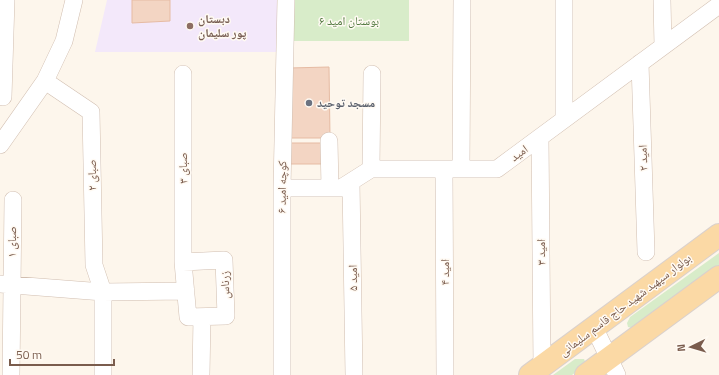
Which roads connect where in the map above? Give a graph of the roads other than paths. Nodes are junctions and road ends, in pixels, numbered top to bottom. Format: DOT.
graph roads {
  1 [pos="6,0"];
  2 [pos="74,0"];
  3 [pos="286,0"];
  4 [pos="462,0"];
  5 [pos="564,0"];
  6 [pos="662,0"];
  7 [pos="719,5"];
  8 [pos="663,46"];
  9 [pos="640,63"];
  10 [pos="182,74"];
  11 [pos="372,74"];
  12 [pos="45,81"];
  13 [pos="34,97"];
  14 [pos="1,98"];
  15 [pos="564,120"];
  16 [pos="540,137"];
  17 [pos="329,141"];
  18 [pos="0,145"];
  19 [pos="372,169"];
  20 [pos="444,169"];
  21 [pos="461,169"];
  22 [pos="351,182"];
  23 [pos="282,188"];
  24 [pos="330,188"];
  25 [pos="13,200"];
  26 [pos="719,235"];
  27 [pos="646,252"];
  28 [pos="183,262"];
  29 [pos="719,277"];
  30 [pos="6,284"];
  31 [pos="186,291"];
  32 [pos="103,292"];
  33 [pos="202,317"];
  34 [pos="594,327"];
  35 [pos="613,366"];
  36 [pos="536,371"];
  37 [pos="12,375"];
  38 [pos="103,375"];
  39 [pos="201,375"];
  40 [pos="282,375"];
  41 [pos="354,375"];
  42 [pos="445,375"];
  43 [pos="586,375"];
  1 -- 14 [label="street"];
  2 -- 12 [label="street"];
  3 -- 23 [label="street, کوچه امید ۶"];
  4 -- 21 [label="street"];
  5 -- 15 [label="street"];
  6 -- 8 [label="street"];
  7 -- 8 [label="street, امید"];
  8 -- 9 [label="street, امید"];
  9 -- 15 [label="street, امید"];
  9 -- 27 [label="street, امید ۲"];
  10 -- 28 [label="street, صبای ۳"];
  11 -- 19 [label="street"];
  12 -- 13 [label="street"];
  12 -- 32 [label="street, صبای ۲"];
  13 -- 14 [label="street"];
  13 -- 18 [label="street"];
  15 -- 16 [label="street, امید"];
  16 -- 21 [label="street, امید"];
  16 -- 36 [label="street, امید ۳"];
  17 -- 24 [label="street"];
  19 -- 20 [label="street, امید"];
  19 -- 22 [label="street"];
  20 -- 21 [label="street, امید"];
  20 -- 42 [label="street, امید ۴"];
  22 -- 24 [label="street"];
  22 -- 41 [label="street, امید ۵"];
  23 -- 24 [label="street"];
  23 -- 40 [label="street, کوچه امید ۶"];
  25 -- 30 [label="street, صبای ۱"];
  26 -- 34 [label="main road, بولوار سپهبد شهید حاج قاسم سلیمانی"];
  28 -- 31 [label="street, زرناس"];
  28 -- 33 [label="street, زرناس"];
  29 -- 35 [label="main road"];
  30 -- 32 [label="street"];
  30 -- 37 [label="street, صبای ۱"];
  31 -- 32 [label="street"];
  31 -- 33 [label="street, زرناس"];
  32 -- 38 [label="street"];
  33 -- 39 [label="street"];
  34 -- 35 [label="street"];
  34 -- 36 [label="main road, بولوار سپهبد شهید حاج قاسم سلیمانی"];
  35 -- 43 [label="main road"];
}
